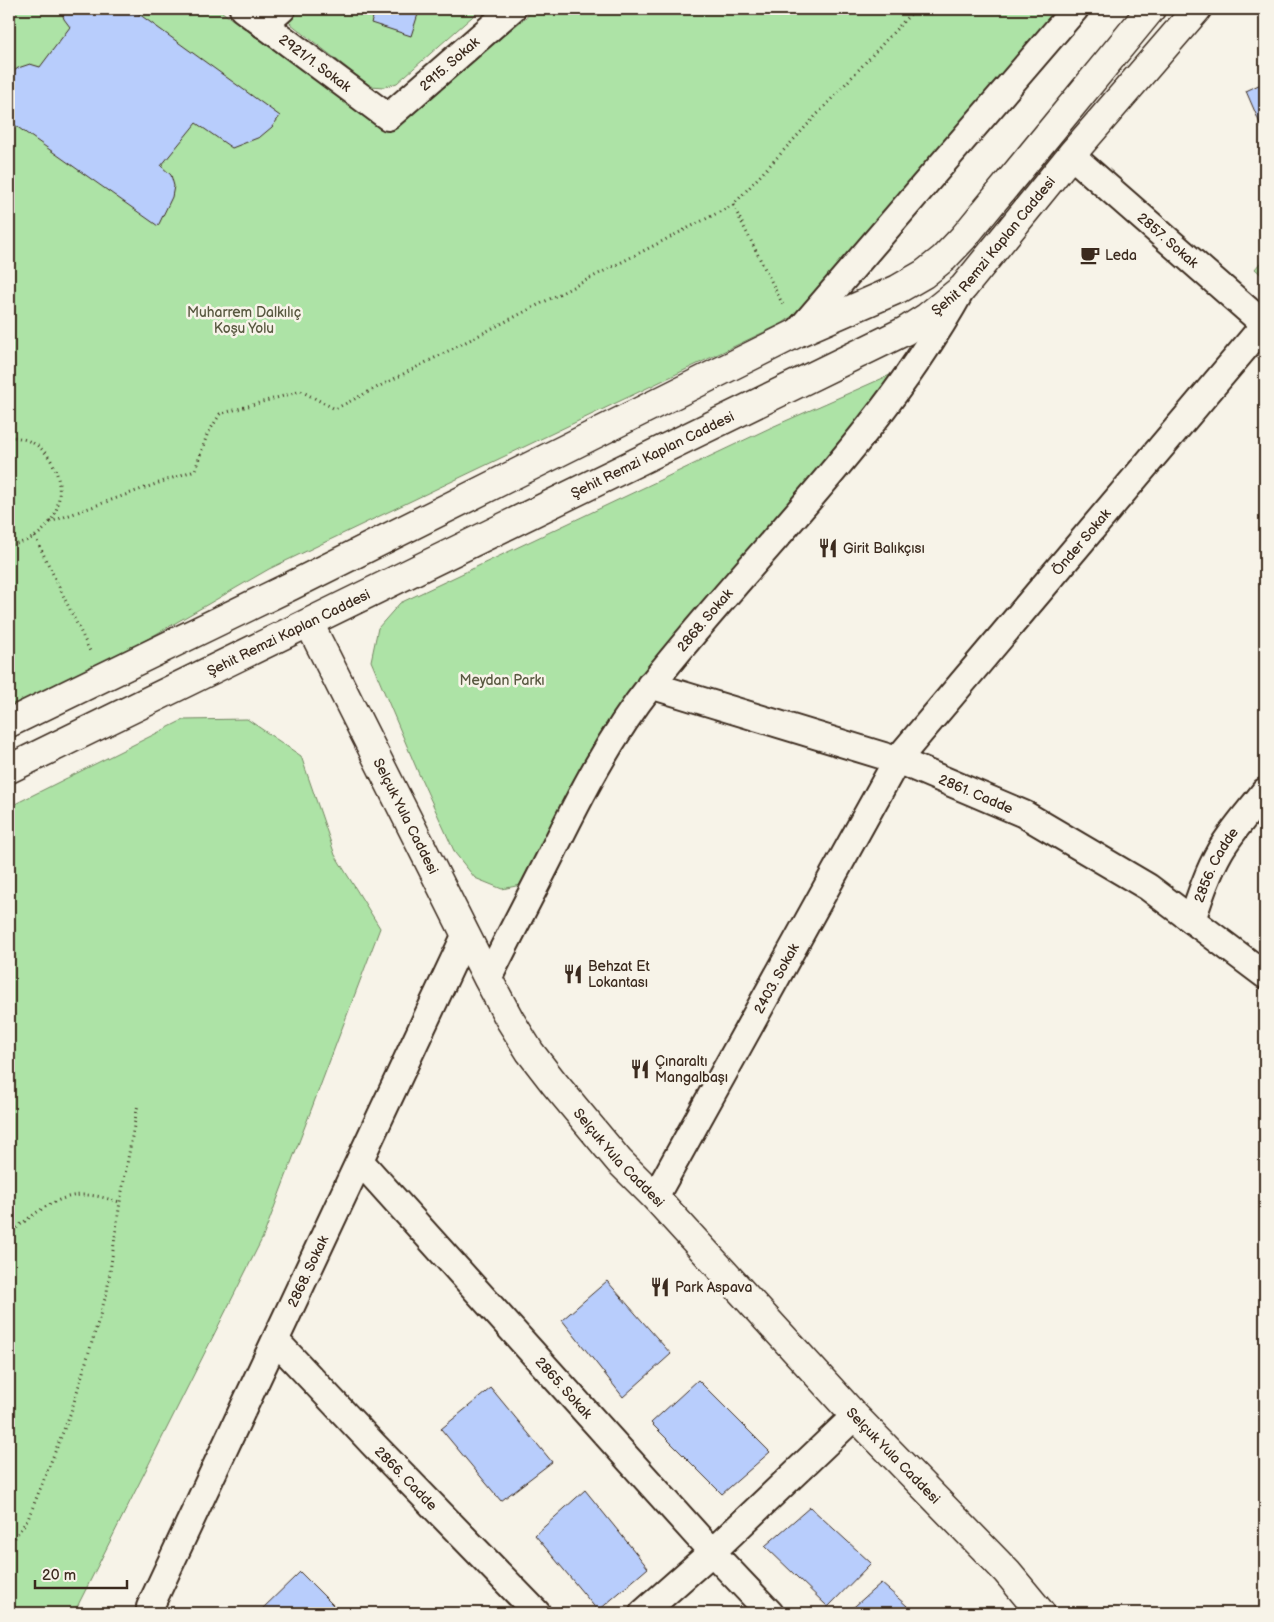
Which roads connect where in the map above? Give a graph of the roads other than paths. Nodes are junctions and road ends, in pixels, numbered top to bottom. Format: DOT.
graph roads {
  1 [pos="243,9"];
  2 [pos="512,9"];
  3 [pos="1075,9"];
  4 [pos="1151,9"];
  5 [pos="1197,9"];
  6 [pos="273,17"];
  7 [pos="388,117"];
  8 [pos="1071,155"];
  9 [pos="963,288"];
  10 [pos="1265,325"];
  11 [pos="797,333"];
  12 [pos="291,586"];
  13 [pos="309,623"];
  14 [pos="650,686"];
  15 [pos="9,723"];
  16 [pos="897,760"];
  17 [pos="9,769"];
  18 [pos="1265,792"];
  19 [pos="1192,920"];
  20 [pos="465,936"];
  21 [pos="1265,975"];
  22 [pos="488,979"];
  23 [pos="360,1161"];
  24 [pos="655,1197"];
  25 [pos="276,1341"];
  26 [pos="855,1416"];
  27 [pos="712,1552"];
  28 [pos="150,1607"];
  29 [pos="537,1613"];
  30 [pos="643,1613"];
  31 [pos="770,1613"];
  32 [pos="1041,1613"];
  1 -- 6 [label="street, 2921/1. Sokak"];
  2 -- 7 [label="street, 2915. Sokak"];
  3 -- 11 [label="street"];
  4 -- 11 [label="main road, Şehit Remzi Kaplan Caddesi"];
  5 -- 8 [label="main road, Şehit Remzi Kaplan Caddesi"];
  6 -- 7 [label="street, 2921/1. Sokak"];
  8 -- 9 [label="main road, Şehit Remzi Kaplan Caddesi"];
  8 -- 10 [label="street, 2857. Sokak"];
  9 -- 13 [label="main road, Şehit Remzi Kaplan Caddesi"];
  9 -- 14 [label="street, 2868. Sokak"];
  10 -- 16 [label="street, Önder Sokak"];
  11 -- 12 [label="main road, Şehit Remzi Kaplan Caddesi"];
  12 -- 13 [label="main road, Selçuk Yula Caddesi"];
  12 -- 15 [label="main road, Şehit Remzi Kaplan Caddesi"];
  13 -- 17 [label="main road, Şehit Remzi Kaplan Caddesi"];
  13 -- 20 [label="main road, Selçuk Yula Caddesi"];
  14 -- 16 [label="street, 2861. Cadde"];
  14 -- 22 [label="street, 2868. Sokak"];
  16 -- 19 [label="street, 2861. Cadde"];
  16 -- 24 [label="street, 2403. Sokak"];
  18 -- 19 [label="street, 2856. Cadde"];
  19 -- 21 [label="street, 2861. Cadde"];
  20 -- 22 [label="main road, Selçuk Yula Caddesi"];
  20 -- 23 [label="street, 2868. Sokak"];
  22 -- 24 [label="main road, Selçuk Yula Caddesi"];
  23 -- 25 [label="street, 2868. Sokak"];
  23 -- 27 [label="street, 2865. Sokak"];
  24 -- 26 [label="main road, Selçuk Yula Caddesi"];
  25 -- 28 [label="street, 2868. Sokak"];
  25 -- 29 [label="street, 2866. Cadde"];
  26 -- 27 [label="street"];
  26 -- 32 [label="main road, Selçuk Yula Caddesi"];
  27 -- 30 [label="street"];
  27 -- 31 [label="street, 2865. Sokak"];
}
